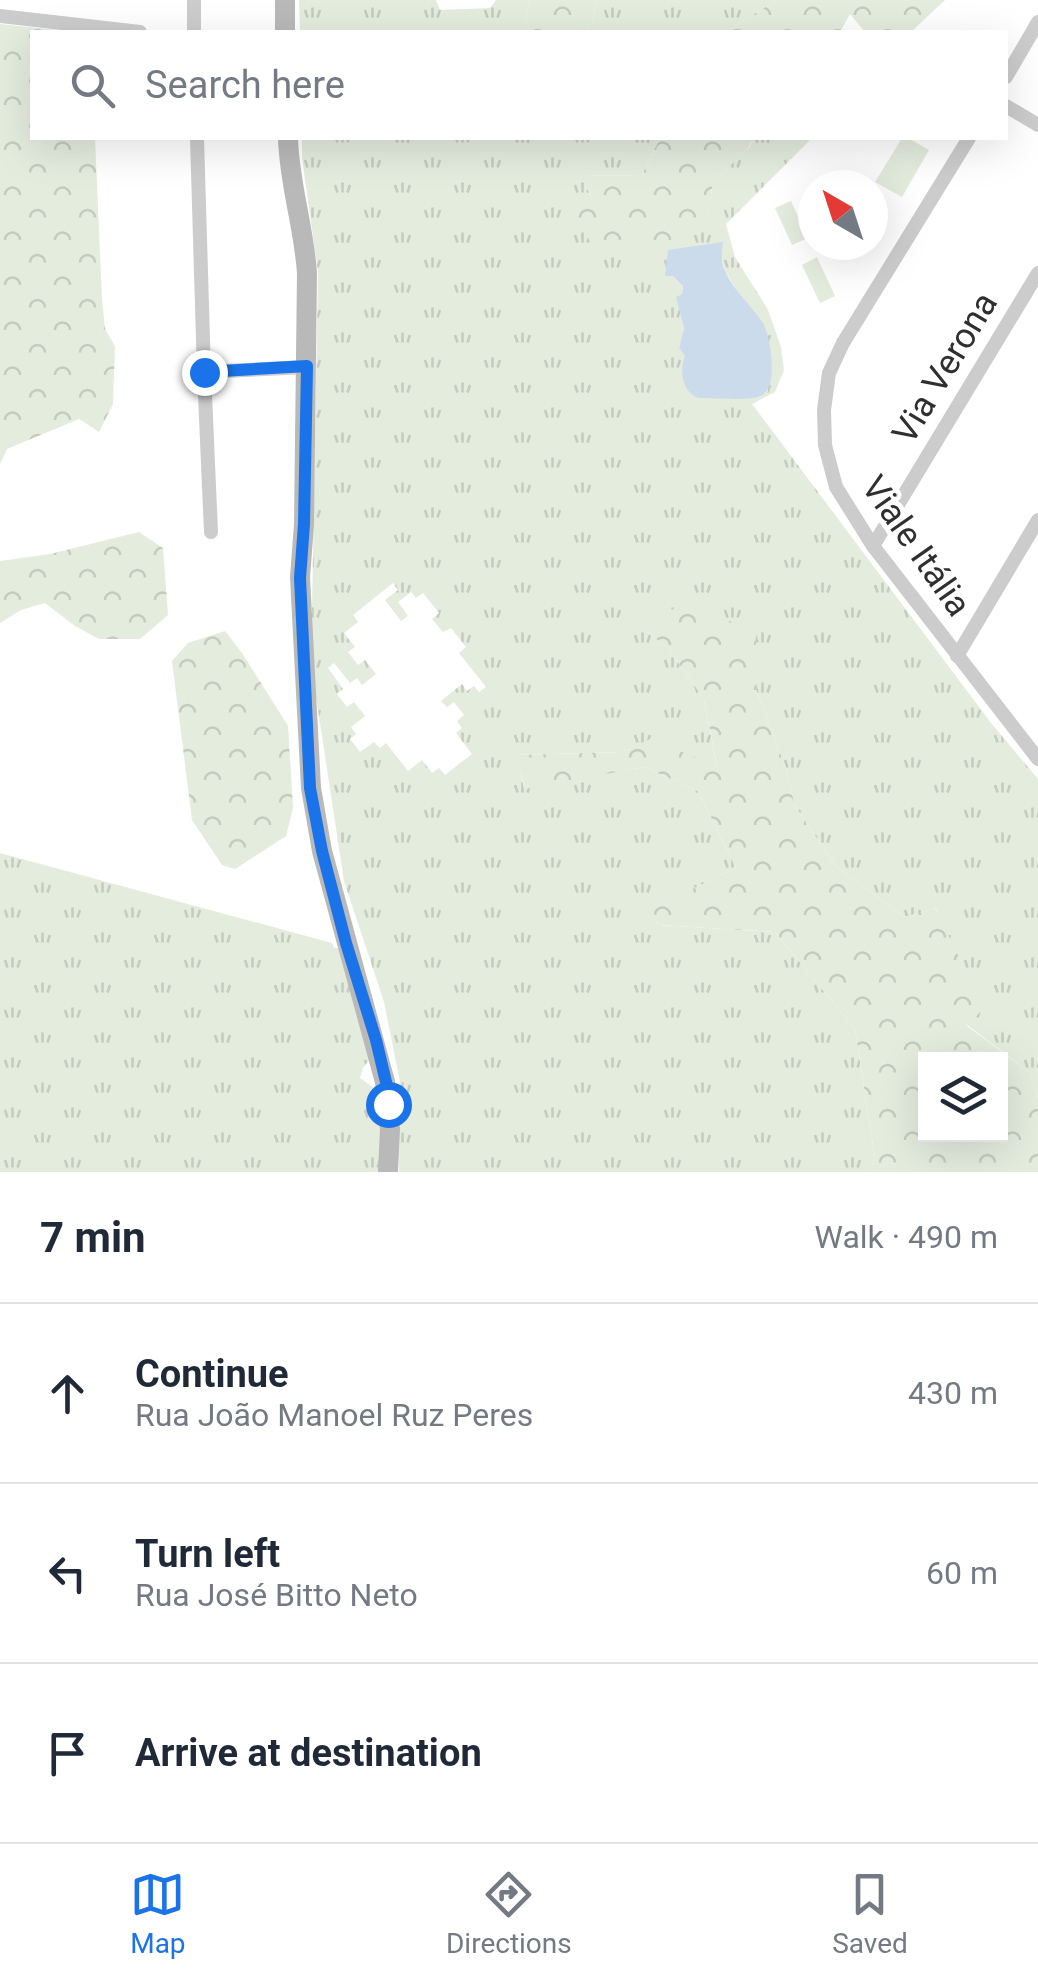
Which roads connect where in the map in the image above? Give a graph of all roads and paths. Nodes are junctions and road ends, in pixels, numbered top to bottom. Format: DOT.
graph roads {
  1 [pos="194,0"];
  2 [pos="286,0"];
  3 [pos="0,16"];
  4 [pos="1038,22"];
  5 [pos="122,30"];
  6 [pos="194,30"];
  7 [pos="285,30"];
  8 [pos="1008,74"];
  9 [pos="1008,107"];
  10 [pos="1038,125"];
  11 [pos="196,140"];
  12 [pos="288,140"];
  13 [pos="969,140"];
  14 [pos="1038,272"];
  15 [pos="307,366"];
  16 [pos="204,372"];
  17 [pos="1038,520"];
  18 [pos="211,532"];
  19 [pos="873,546"];
  20 [pos="957,656"];
  21 [pos="1038,759"];
  22 [pos="388,1172"];
  1 -- 6 [label="street"];
  2 -- 7 [label="street"];
  3 -- 5 [label="street"];
  4 -- 8 [label="street"];
  9 -- 10 [label="street"];
  11 -- 16 [label="street"];
  12 -- 15 [label="street"];
  13 -- 19 [label="street, Viale Itália"];
  14 -- 19 [label="street, Via Verona"];
  15 -- 16 [label="street"];
  15 -- 22 [label="street"];
  16 -- 18 [label="street"];
  17 -- 20 [label="street"];
  19 -- 20 [label="street, Viale Itália"];
  20 -- 21 [label="street, Viale Itália"];
}
